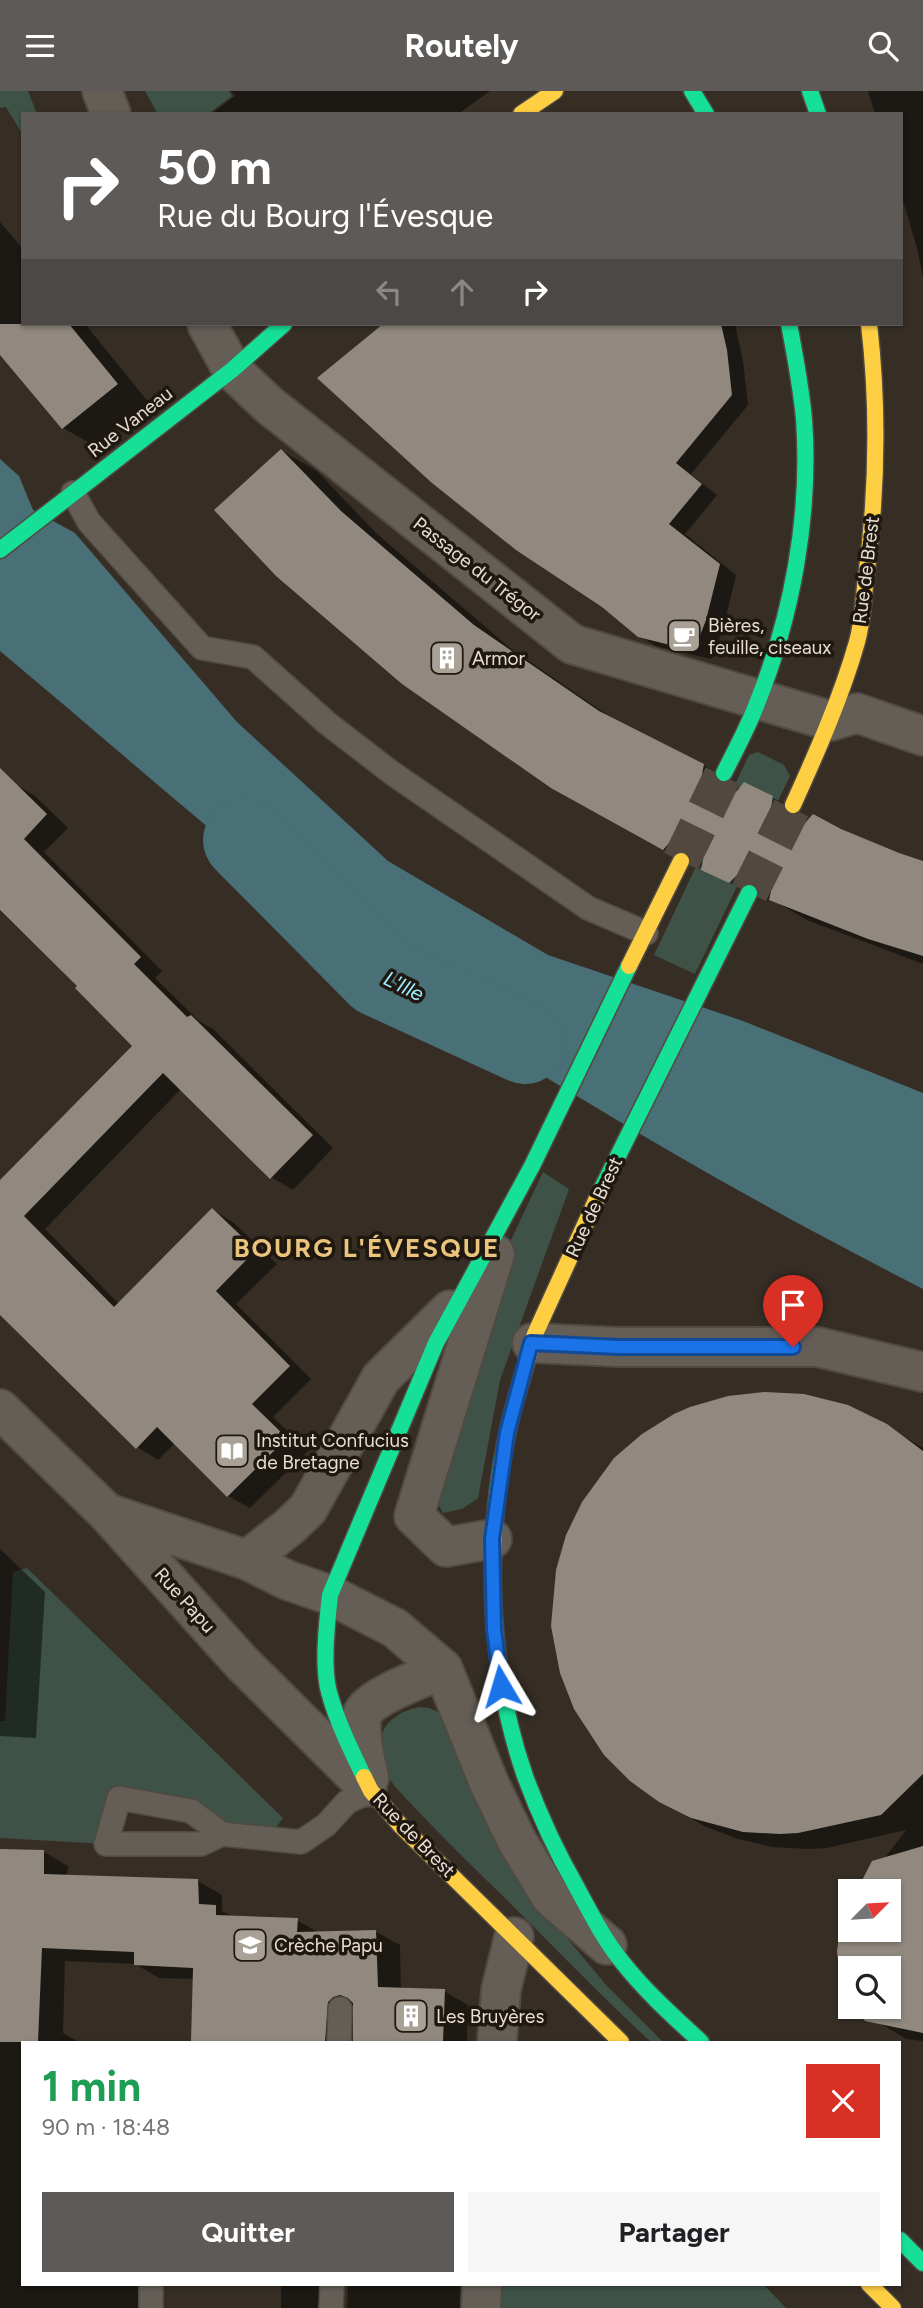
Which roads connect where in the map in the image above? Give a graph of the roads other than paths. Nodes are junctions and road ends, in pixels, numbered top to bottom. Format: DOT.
graph roads {
  1 [pos="102,91"];
  2 [pos="555,91"];
  3 [pos="692,91"];
  4 [pos="810,91"];
  5 [pos="110,112"];
  6 [pos="524,112"];
  7 [pos="705,112"];
  8 [pos="817,112"];
  9 [pos="207,326"];
  10 [pos="282,326"];
  11 [pos="789,326"];
  12 [pos="869,326"];
  13 [pos="232,370"];
  14 [pos="65,498"];
  15 [pos="0,550"];
  16 [pos="760,698"];
  17 [pos="831,721"];
  18 [pos="923,736"];
  19 [pos="723,773"];
  20 [pos="793,805"];
  21 [pos="681,861"];
  22 [pos="749,893"];
  23 [pos="646,933"];
  24 [pos="510,1205"];
  25 [pos="459,1301"];
  26 [pos="531,1343"];
  27 [pos="923,1372"];
  28 [pos="0,1409"];
  29 [pos="107,1513"];
  30 [pos="492,1539"];
  31 [pos="247,1560"];
  32 [pos="330,1595"];
  33 [pos="443,1669"];
  34 [pos="371,1791"];
  35 [pos="222,1834"];
  36 [pos="514,1937"];
  37 [pos="614,1951"];
  38 [pos="340,2009"];
  39 [pos="339,2041"];
  40 [pos="497,2041"];
  41 [pos="620,2041"];
  42 [pos="700,2041"];
  43 [pos="901,2241"];
  44 [pos="923,2263"];
  45 [pos="151,2286"];
  46 [pos="332,2286"];
  47 [pos="482,2286"];
  48 [pos="151,2308"];
  49 [pos="331,2308"];
  50 [pos="481,2308"];
  1 -- 5 [label="street"];
  2 -- 6 [label="main road"];
  3 -- 7 [label="main road"];
  4 -- 8 [label="main road"];
  9 -- 13 [label="street, Passage du Trégor"];
  10 -- 13 [label="main road, Rue Vaneau"];
  11 -- 16 [label="main road"];
  12 -- 17 [label="main road, Rue de Brest"];
  13 -- 14 [label="main road, Rue Vaneau"];
  13 -- 16 [label="street, Passage du Trégor"];
  14 -- 15 [label="main road, Rue Vaneau"];
  14 -- 23 [label="lane"];
  16 -- 17 [label="street, Passage du Trégor"];
  16 -- 19 [label="main road"];
  17 -- 18 [label="street"];
  17 -- 20 [label="main road, Rue de Brest"];
  21 -- 23 [label="main road, Rue de Brest"];
  22 -- 26 [label="main road, Rue de Brest"];
  23 -- 24 [label="main road, Rue de Brest"];
  24 -- 25 [label="main road, Rue de Brest"];
  24 -- 30 [label="street, Rue de Brest"];
  25 -- 31 [label="street, Rue de Brest"];
  25 -- 32 [label="main road, Rue de Brest"];
  26 -- 27 [label="street"];
  26 -- 30 [label="main road, Rue de Brest"];
  28 -- 29 [label="street, Rue Papu"];
  29 -- 31 [label="street"];
  29 -- 34 [label="street, Rue Papu"];
  30 -- 37 [label="main road, Rue de Brest"];
  31 -- 32 [label="street"];
  32 -- 33 [label="street"];
  32 -- 34 [label="main road, Rue de Brest"];
  33 -- 34 [label="street"];
  33 -- 37 [label="street"];
  34 -- 35 [label="lane"];
  34 -- 36 [label="main road, Rue de Brest"];
  36 -- 40 [label="street"];
  36 -- 41 [label="main road, Rue de Brest"];
  37 -- 42 [label="main road, Rue de Brest"];
  38 -- 39 [label="lane"];
  43 -- 44 [label="main road"];
  45 -- 48 [label="lane"];
  46 -- 49 [label="lane"];
  47 -- 50 [label="street"];
}
